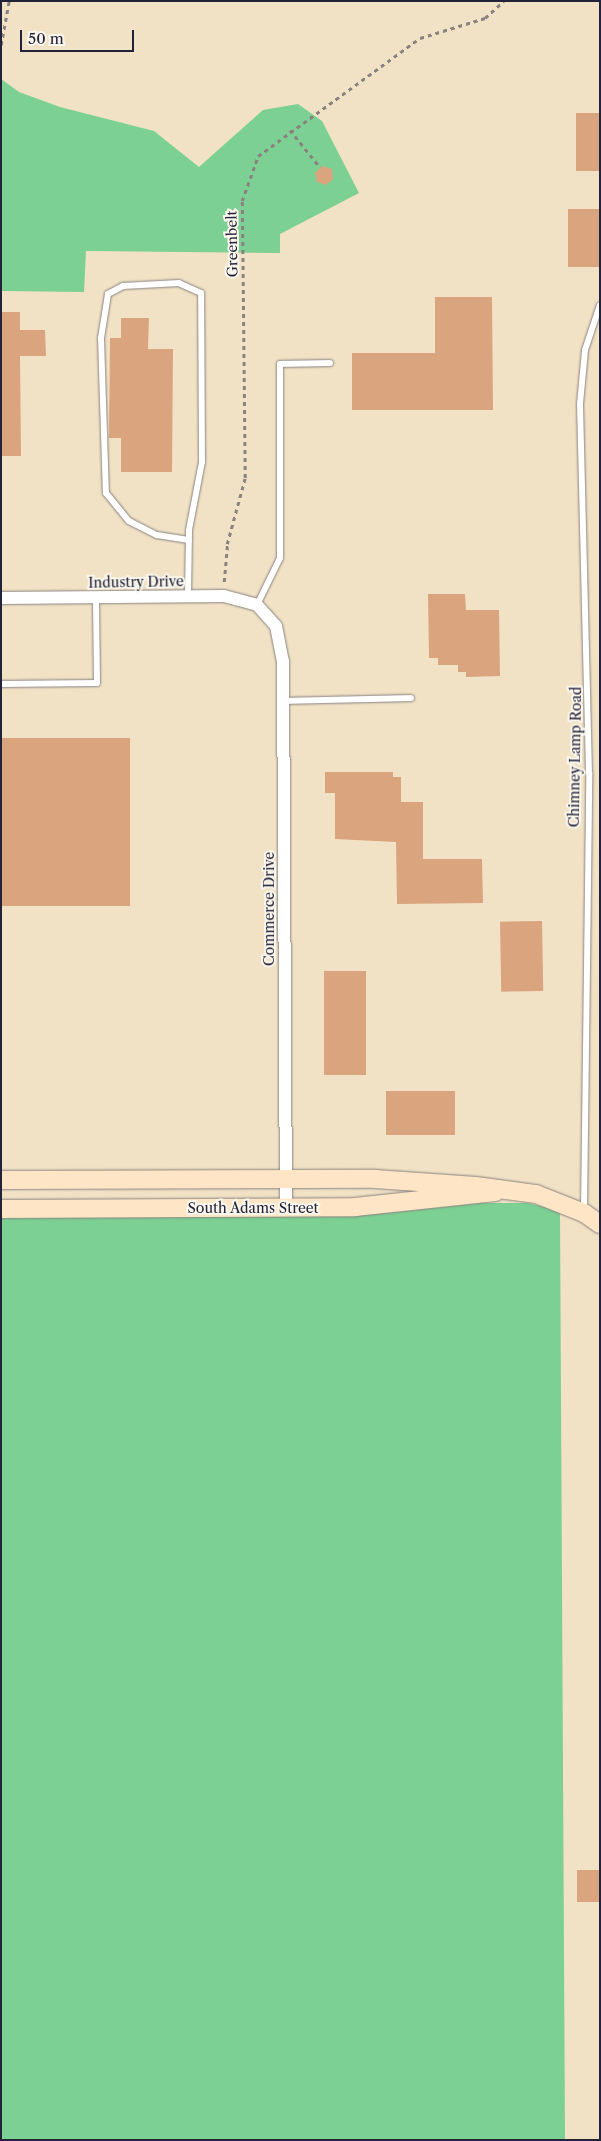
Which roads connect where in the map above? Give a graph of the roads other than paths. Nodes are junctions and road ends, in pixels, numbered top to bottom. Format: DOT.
graph roads {
  1 [pos="600,305"];
  2 [pos="330,363"];
  3 [pos="189,540"];
  4 [pos="188,596"];
  5 [pos="96,597"];
  6 [pos="1,598"];
  7 [pos="257,605"];
  8 [pos="268,613"];
  9 [pos="1,684"];
  10 [pos="412,698"];
  11 [pos="283,701"];
  12 [pos="286,1178"];
  13 [pos="1,1180"];
  14 [pos="503,1190"];
  15 [pos="286,1208"];
  16 [pos="1,1209"];
  17 [pos="584,1212"];
  18 [pos="600,1224"];
  1 -- 17 [label="lane, Chimney Lamp Road"];
  2 -- 7 [label="lane"];
  3 -- 3 [label="lane"];
  3 -- 4 [label="lane"];
  4 -- 5 [label="street, Industry Drive"];
  4 -- 7 [label="street, Industry Drive"];
  5 -- 6 [label="street, Industry Drive"];
  5 -- 9 [label="lane"];
  7 -- 8 [label="street, Industry Drive"];
  8 -- 11 [label="street, Commerce Drive"];
  10 -- 11 [label="lane"];
  11 -- 12 [label="street, Commerce Drive"];
  12 -- 13 [label="street, South Adams Street"];
  12 -- 14 [label="street, South Adams Street"];
  12 -- 15 [label="street, Commerce Drive"];
  14 -- 15 [label="street, South Adams Street"];
  14 -- 17 [label="street, South Adams Street"];
  15 -- 16 [label="street, South Adams Street"];
  17 -- 18 [label="street, South Adams Street"];
}
